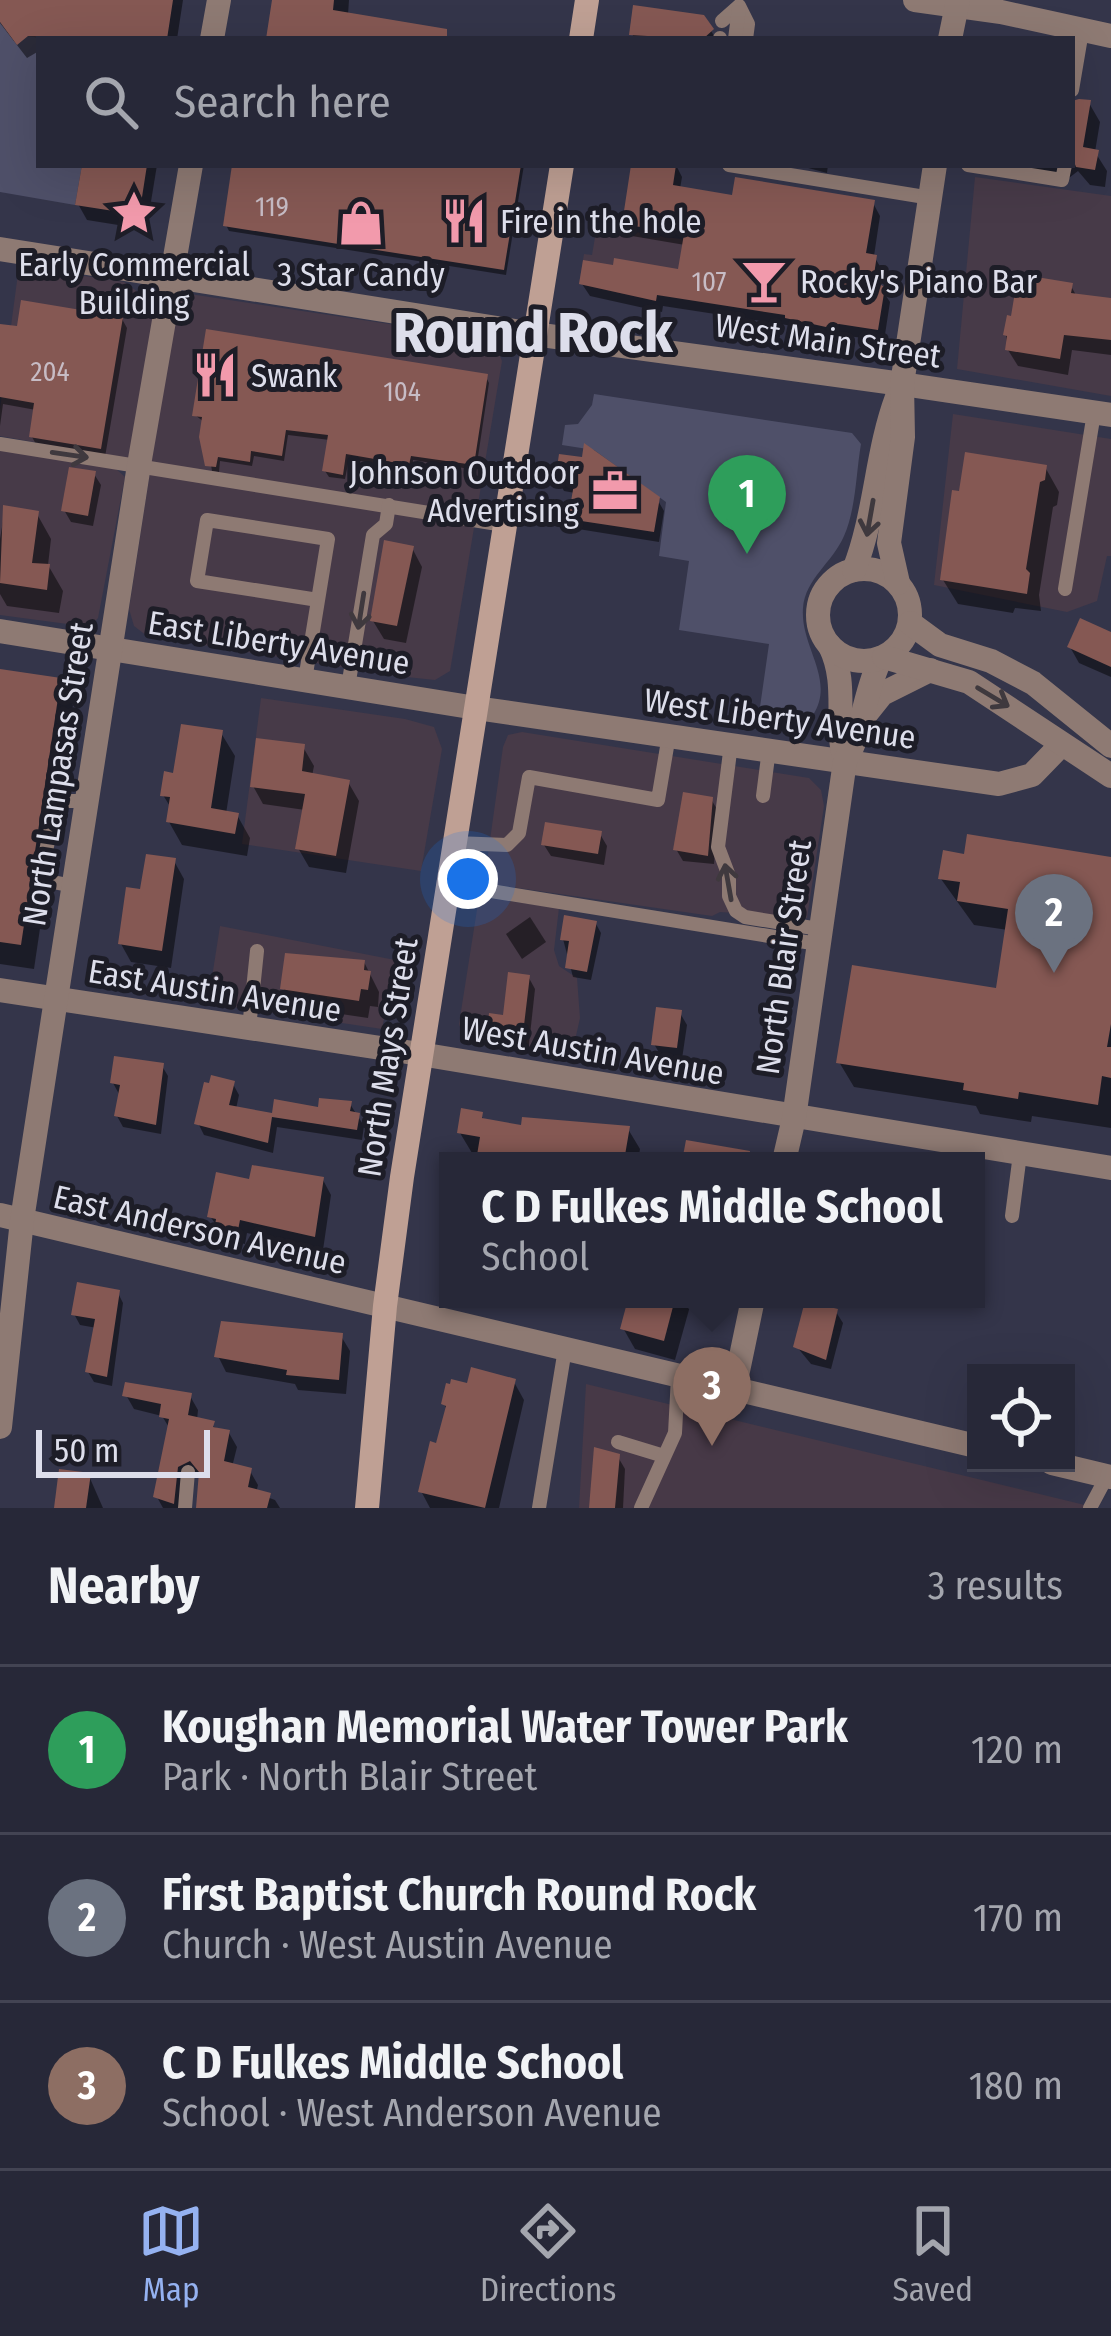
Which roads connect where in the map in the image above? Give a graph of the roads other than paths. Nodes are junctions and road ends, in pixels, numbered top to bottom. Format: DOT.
graph roads {
  1 [pos="218,0"];
  2 [pos="586,0"];
  3 [pos="914,0"];
  4 [pos="740,3"];
  5 [pos="958,3"];
  6 [pos="722,21"];
  7 [pos="1082,31"];
  8 [pos="212,36"];
  9 [pos="581,36"];
  10 [pos="735,36"];
  11 [pos="746,36"];
  12 [pos="951,36"];
  13 [pos="1111,36"];
  14 [pos="1075,72"];
  15 [pos="191,168"];
  16 [pos="562,168"];
  17 [pos="748,168"];
  18 [pos="935,168"];
  19 [pos="987,168"];
  20 [pos="1064,168"];
  21 [pos="931,198"];
  22 [pos="0,249"];
  23 [pos="175,277"];
  24 [pos="535,334"];
  25 [pos="902,384"];
  26 [pos="1103,414"];
  27 [pos="0,445"];
  28 [pos="139,465"];
  29 [pos="388,505"];
  30 [pos="504,525"];
  31 [pos="854,569"];
  32 [pos="898,583"];
  33 [pos="1065,589"];
  34 [pos="318,600"];
  35 [pos="910,623"];
  36 [pos="0,631"];
  37 [pos="830,646"];
  38 [pos="111,648"];
  39 [pos="882,657"];
  40 [pos="930,670"];
  41 [pos="305,680"];
  42 [pos="348,687"];
  43 [pos="476,708"];
  44 [pos="861,721"];
  45 [pos="669,735"];
  46 [pos="731,744"];
  47 [pos="1061,745"];
  48 [pos="1111,746"];
  49 [pos="769,749"];
  50 [pos="845,761"];
  51 [pos="1111,776"];
  52 [pos="763,796"];
  53 [pos="455,843"];
  54 [pos="448,884"];
  55 [pos="819,936"];
  56 [pos="257,950"];
  57 [pos="0,990"];
  58 [pos="56,999"];
  59 [pos="249,1028"];
  60 [pos="420,1054"];
  61 [pos="794,1118"];
  62 [pos="786,1152"];
  63 [pos="1020,1154"];
  64 [pos="1111,1168"];
  65 [pos="1012,1216"];
  66 [pos="11,1218"];
  67 [pos="385,1306"];
  68 [pos="751,1308"];
  69 [pos="565,1349"];
  70 [pos="678,1377"];
  71 [pos="734,1390"];
  72 [pos="0,1427"];
  73 [pos="618,1442"];
  74 [pos="967,1444"];
  75 [pos="1111,1448"];
  76 [pos="664,1456"];
  77 [pos="1075,1468"];
  78 [pos="188,1472"];
  79 [pos="1109,1476"];
  80 [pos="185,1508"];
  81 [pos="367,1508"];
  82 [pos="539,1508"];
  83 [pos="641,1508"];
  84 [pos="1090,1508"];
  1 -- 8 [label="street"];
  2 -- 9 [label="main road"];
  3 -- 5 [label="street"];
  4 -- 6 [label="lane"];
  4 -- 10 [label="lane"];
  4 -- 11 [label="lane"];
  5 -- 7 [label="street"];
  5 -- 12 [label="street"];
  7 -- 13 [label="street"];
  7 -- 14 [label="lane"];
  15 -- 23 [label="street, North Lampasas Street"];
  16 -- 24 [label="main road, North Mays Street"];
  17 -- 21 [label="lane"];
  18 -- 21 [label="street"];
  19 -- 20 [label="lane"];
  21 -- 25 [label="street"];
  22 -- 23 [label="street, West Main Street"];
  23 -- 24 [label="street, West Main Street"];
  23 -- 28 [label="street, North Lampasas Street"];
  24 -- 25 [label="street, West Main Street"];
  24 -- 30 [label="main road, North Mays Street"];
  25 -- 26 [label="street, West Main Street"];
  25 -- 31 [label="street, one-way"];
  25 -- 32 [label="street"];
  26 -- 33 [label="lane"];
  27 -- 28 [label="lane, one-way"];
  28 -- 29 [label="lane"];
  28 -- 38 [label="street, North Lampasas Street"];
  29 -- 30 [label="lane"];
  29 -- 42 [label="lane, one-way"];
  30 -- 43 [label="main road, North Mays Street"];
  31 -- 32 [label="street"];
  31 -- 37 [label="street"];
  32 -- 35 [label="street"];
  34 -- 34 [label="lane"];
  34 -- 41 [label="lane"];
  35 -- 39 [label="street"];
  35 -- 48 [label="street"];
  36 -- 38 [label="street, East Liberty Avenue"];
  37 -- 39 [label="street"];
  37 -- 50 [label="street, North Blair Street"];
  38 -- 41 [label="street, East Liberty Avenue"];
  38 -- 58 [label="street, North Lampasas Street"];
  39 -- 40 [label="street"];
  39 -- 44 [label="street, North Blair Street"];
  40 -- 44 [label="street"];
  40 -- 47 [label="street, one-way"];
  41 -- 42 [label="street, East Liberty Avenue"];
  42 -- 43 [label="street, East Liberty Avenue"];
  43 -- 45 [label="street, West Liberty Avenue"];
  43 -- 53 [label="main road, North Mays Street"];
  44 -- 50 [label="street, North Blair Street"];
  45 -- 46 [label="street, West Liberty Avenue"];
  45 -- 53 [label="lane"];
  46 -- 49 [label="street, West Liberty Avenue"];
  55 -- 46 [label="lane, one-way"];
  47 -- 50 [label="street, West Liberty Avenue"];
  47 -- 51 [label="street"];
  49 -- 50 [label="street, West Liberty Avenue"];
  49 -- 52 [label="lane"];
  50 -- 55 [label="street, North Blair Street"];
  53 -- 54 [label="main road, North Mays Street"];
  54 -- 55 [label="lane"];
  54 -- 60 [label="main road, North Mays Street"];
  55 -- 61 [label="street, North Blair Street"];
  56 -- 59 [label="lane"];
  57 -- 58 [label="street, East Austin Avenue"];
  58 -- 59 [label="street, East Austin Avenue"];
  58 -- 66 [label="street, North Lampasas Street"];
  59 -- 60 [label="street, East Austin Avenue"];
  60 -- 61 [label="street, West Austin Avenue"];
  60 -- 67 [label="main road, North Mays Street"];
  61 -- 62 [label="street, North Blair Street"];
  61 -- 63 [label="street, West Austin Avenue"];
  63 -- 64 [label="street, West Austin Avenue"];
  63 -- 65 [label="lane"];
  66 -- 67 [label="street, East Anderson Avenue"];
  66 -- 72 [label="street, North Lampasas Street"];
  67 -- 69 [label="street, East Anderson Avenue"];
  67 -- 81 [label="main road, North Mays Street"];
  68 -- 71 [label="street"];
  69 -- 70 [label="street, East Anderson Avenue"];
  69 -- 82 [label="lane"];
  70 -- 71 [label="street, East Anderson Avenue"];
  70 -- 76 [label="lane"];
  71 -- 74 [label="street, East Anderson Avenue"];
  73 -- 76 [label="lane"];
  75 -- 79 [label="street"];
  76 -- 83 [label="lane"];
  77 -- 79 [label="street"];
  78 -- 80 [label="lane"];
  79 -- 84 [label="lane"];
}
